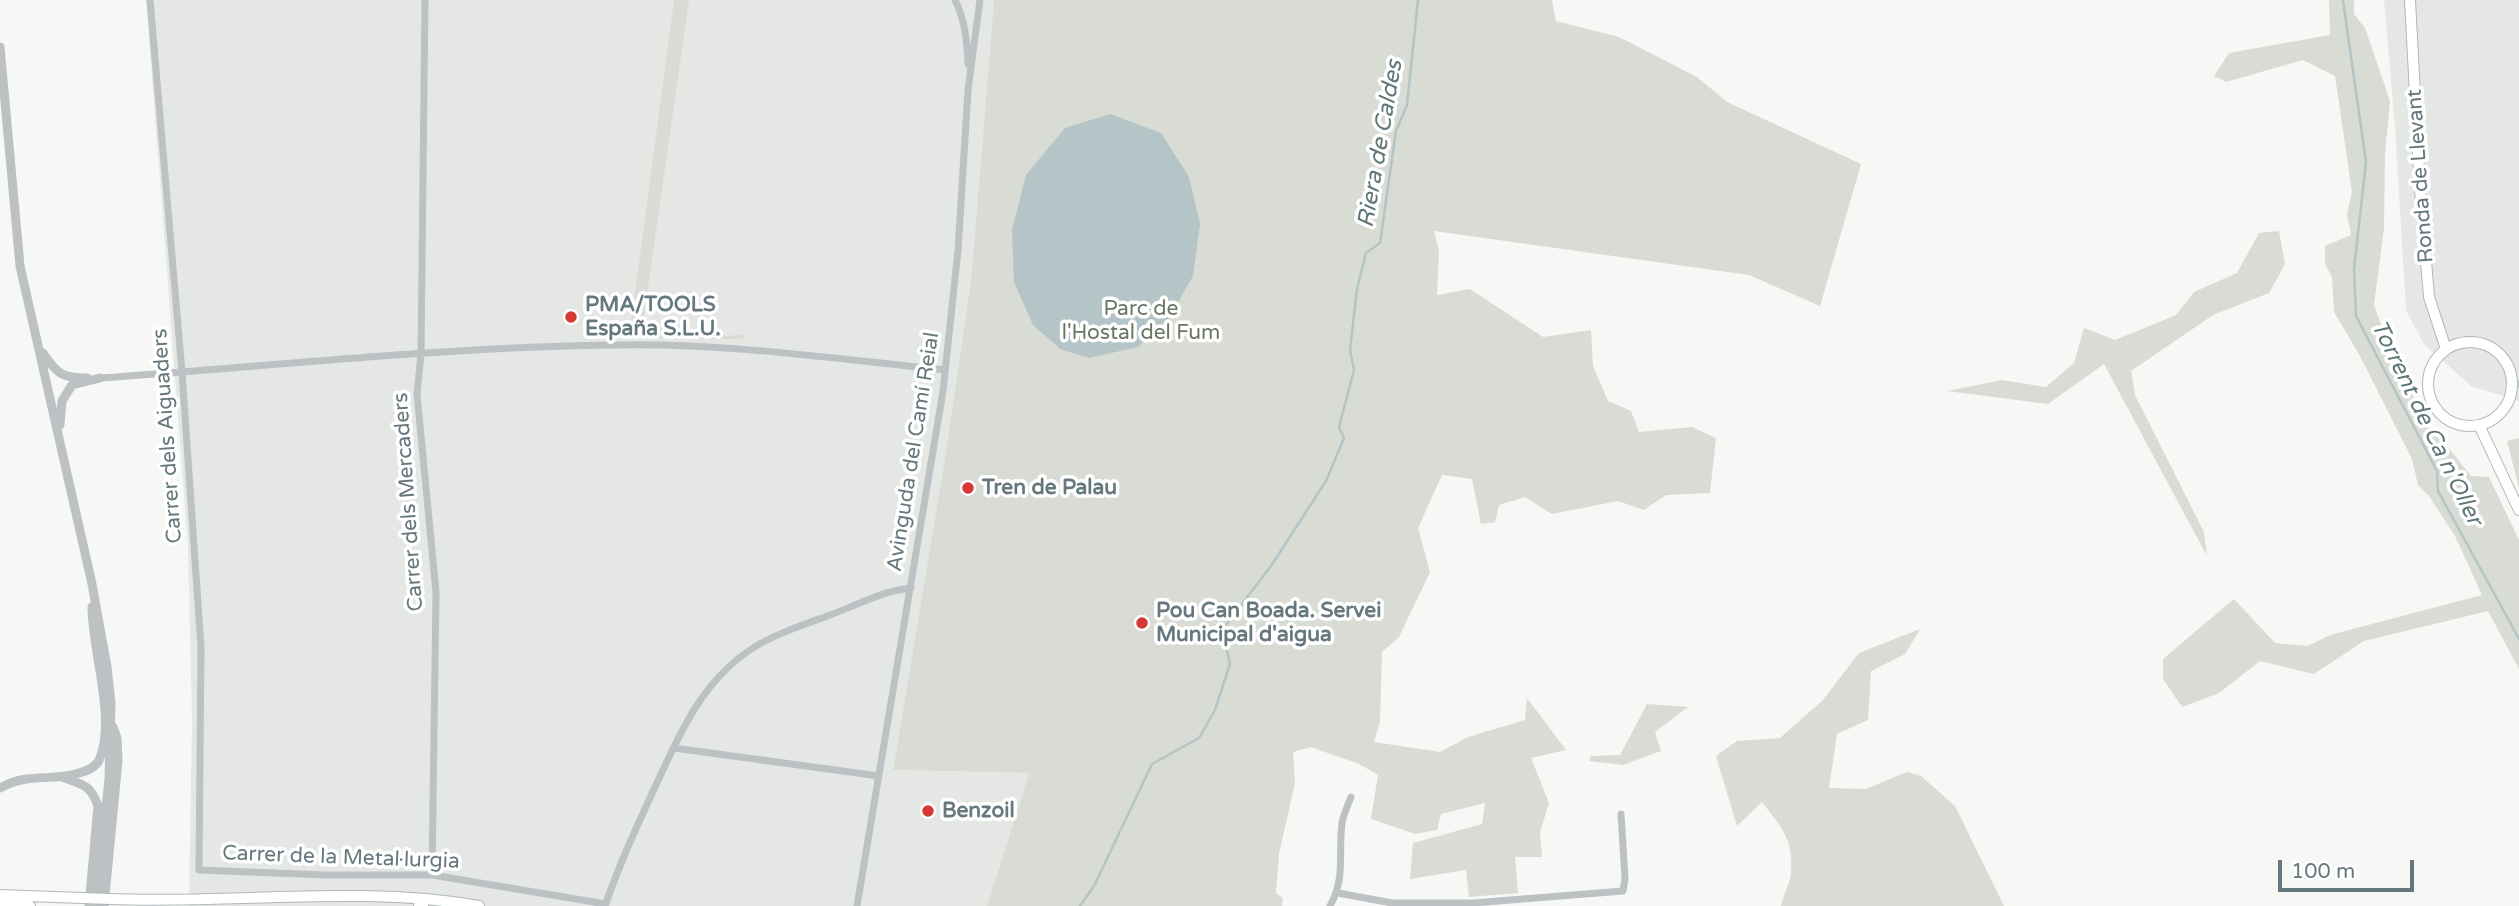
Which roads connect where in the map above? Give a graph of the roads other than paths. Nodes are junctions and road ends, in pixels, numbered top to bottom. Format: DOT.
graph roads {
  1 [pos="150,0"];
  2 [pos="425,0"];
  3 [pos="955,0"];
  4 [pos="980,0"];
  5 [pos="2410,0"];
  6 [pos="0,47"];
  7 [pos="968,90"];
  8 [pos="38,346"];
  9 [pos="2446,349"];
  10 [pos="421,354"];
  11 [pos="945,370"];
  12 [pos="181,372"];
  13 [pos="100,378"];
  14 [pos="2515,384"];
  15 [pos="2479,425"];
  16 [pos="60,438"];
  17 [pos="2519,510"];
  18 [pos="92,584"];
  19 [pos="911,588"];
  20 [pos="111,720"];
  21 [pos="674,748"];
  22 [pos="879,776"];
  23 [pos="60,777"];
  24 [pos="0,788"];
  25 [pos="1351,797"];
  26 [pos="1621,814"];
  27 [pos="199,870"];
  28 [pos="432,875"];
  29 [pos="0,889"];
  30 [pos="1338,892"];
  31 [pos="0,895"];
  32 [pos="35,896"];
  33 [pos="85,902"];
  34 [pos="107,903"];
  35 [pos="0,904"];
  36 [pos="183,904"];
  37 [pos="605,905"];
  38 [pos="30,906"];
  39 [pos="96,906"];
  40 [pos="479,906"];
  41 [pos="857,906"];
  42 [pos="1330,906"];
  1 -- 12 [label="street, Carrer dels Aiguaders"];
  2 -- 10 [label="street, Carrer dels Mercaders"];
  3 -- 7 [label="street"];
  4 -- 7 [label="street, Avinguda del Camí Reial"];
  5 -- 9 [label="main road, Ronda de Llevant"];
  6 -- 8 [label="street"];
  7 -- 11 [label="street, Avinguda del Camí Reial"];
  8 -- 13 [label="street"];
  8 -- 16 [label="street"];
  9 -- 14 [label="main road"];
  9 -- 15 [label="main road"];
  10 -- 11 [label="street"];
  10 -- 12 [label="street"];
  10 -- 28 [label="street, Carrer dels Mercaders"];
  11 -- 19 [label="street, Avinguda del Camí Reial"];
  12 -- 13 [label="street"];
  12 -- 27 [label="street, Carrer dels Aiguaders"];
  13 -- 16 [label="street"];
  14 -- 15 [label="main road"];
  15 -- 17 [label="main road"];
  16 -- 18 [label="street"];
  18 -- 20 [label="street"];
  18 -- 23 [label="street"];
  19 -- 21 [label="street"];
  19 -- 22 [label="street, Avinguda del Camí Reial"];
  20 -- 34 [label="street"];
  20 -- 39 [label="street"];
  21 -- 22 [label="street"];
  21 -- 37 [label="street"];
  22 -- 41 [label="street, Avinguda del Camí Reial"];
  23 -- 24 [label="street"];
  23 -- 33 [label="street"];
  25 -- 30 [label="street"];
  26 -- 30 [label="street"];
  27 -- 28 [label="street, Carrer de la Metal·lurgia"];
  28 -- 37 [label="street, Carrer de la Metal·lurgia"];
  29 -- 32 [label="main road"];
  30 -- 42 [label="street"];
  31 -- 32 [label="main road"];
  32 -- 33 [label="main road"];
  33 -- 34 [label="main road, bridge"];
  34 -- 36 [label="main road"];
  35 -- 38 [label="main road"];
  36 -- 40 [label="main road"];
}
